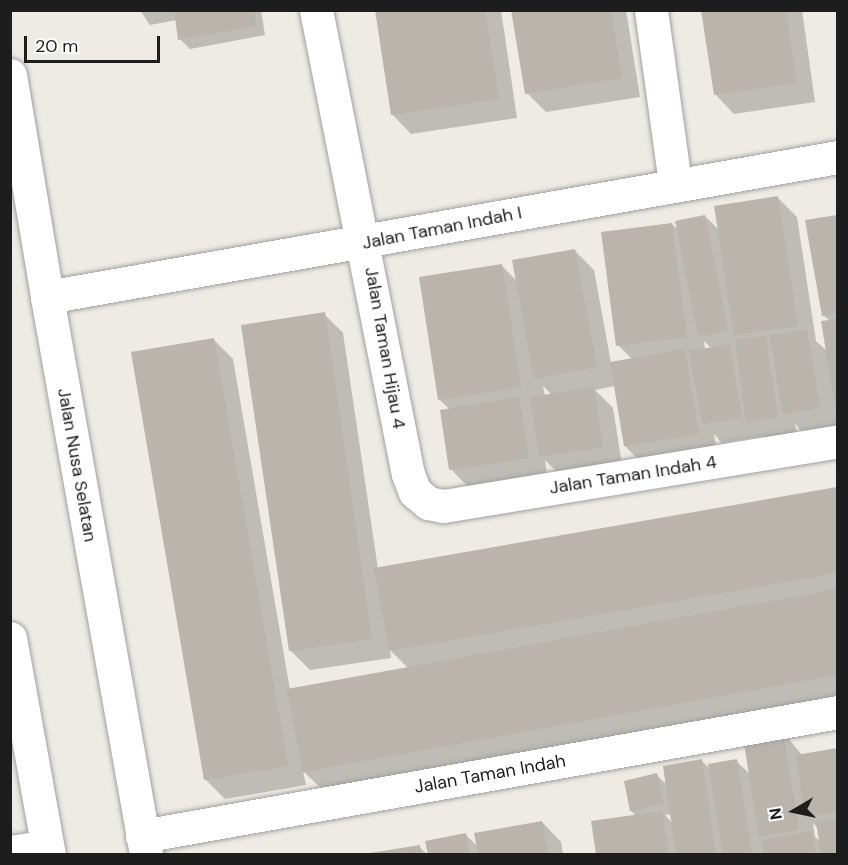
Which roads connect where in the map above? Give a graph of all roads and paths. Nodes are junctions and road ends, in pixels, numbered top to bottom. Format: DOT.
graph roads {
  1 [pos="316,10"];
  2 [pos="651,10"];
  3 [pos="10,75"];
  4 [pos="837,157"];
  5 [pos="675,183"];
  6 [pos="366,242"];
  7 [pos="47,297"];
  8 [pos="837,441"];
  9 [pos="428,502"];
  10 [pos="10,638"];
  11 [pos="837,712"];
  12 [pos="144,845"];
  13 [pos="48,850"];
  14 [pos="10,852"];
  1 -- 6 [label="street, Jalan Taman Hijau 4"];
  2 -- 5 [label="street"];
  3 -- 7 [label="street, Jalan Nusa Selatan"];
  4 -- 5 [label="street, Jalan Taman Indah I"];
  5 -- 6 [label="street, Jalan Taman Indah I"];
  6 -- 7 [label="street, Jalan Taman Indah I"];
  6 -- 9 [label="street, Jalan Taman Hijau 4"];
  7 -- 12 [label="street, Jalan Nusa Selatan"];
  8 -- 9 [label="street, Jalan Taman Indah 4"];
  10 -- 13 [label="street"];
  11 -- 12 [label="street, Jalan Taman Indah"];
  13 -- 14 [label="street"];
}
